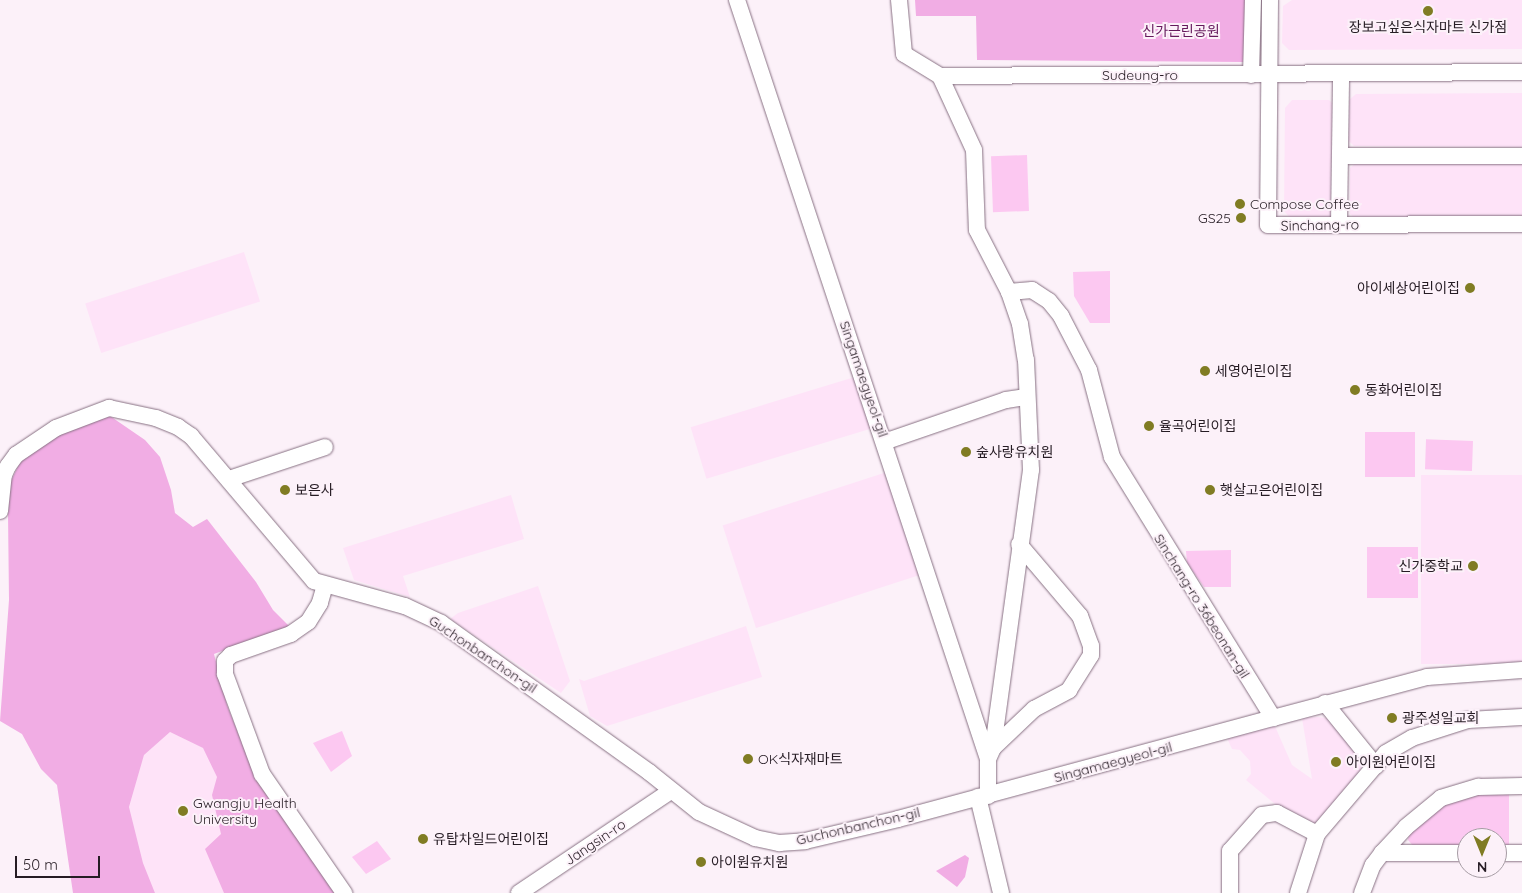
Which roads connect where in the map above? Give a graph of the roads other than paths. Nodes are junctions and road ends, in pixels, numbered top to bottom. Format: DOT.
graph roads {
  1 [pos="736,0"];
  2 [pos="899,0"];
  3 [pos="1253,0"];
  4 [pos="1270,0"];
  5 [pos="1522,72"];
  6 [pos="1341,74"];
  7 [pos="1251,75"];
  8 [pos="940,76"];
  9 [pos="1269,76"];
  10 [pos="1342,156"];
  11 [pos="1522,156"];
  12 [pos="1339,224"];
  13 [pos="1522,224"];
  14 [pos="1009,292"];
  15 [pos="1025,397"];
  16 [pos="884,442"];
  17 [pos="325,447"];
  18 [pos="229,479"];
  19 [pos="0,511"];
  20 [pos="1019,544"];
  21 [pos="325,585"];
  22 [pos="1522,670"];
  23 [pos="1325,703"];
  24 [pos="1522,717"];
  25 [pos="1273,718"];
  26 [pos="991,754"];
  27 [pos="1376,766"];
  28 [pos="1522,786"];
  29 [pos="671,791"];
  30 [pos="983,796"];
  31 [pos="1317,834"];
  32 [pos="1382,853"];
  33 [pos="1457,853"];
  34 [pos="1507,853"];
  35 [pos="1522,853"];
  36 [pos="344,893"];
  37 [pos="519,893"];
  38 [pos="1001,893"];
  39 [pos="1230,893"];
  40 [pos="1298,893"];
  41 [pos="1362,893"];
  1 -- 16 [label="street, Singamaegyeol-gil"];
  2 -- 8 [label="street"];
  3 -- 7 [label="street"];
  4 -- 9 [label="street"];
  5 -- 6 [label="street, Sudeung-ro"];
  6 -- 9 [label="street, Sudeung-ro"];
  6 -- 10 [label="street"];
  7 -- 8 [label="street, Sudeung-ro"];
  7 -- 9 [label="street, Sudeung-ro"];
  8 -- 14 [label="street, Singamaegyeol-gil"];
  9 -- 12 [label="street, Sinchang-ro"];
  10 -- 11 [label="street"];
  10 -- 12 [label="street"];
  12 -- 13 [label="street, Sinchang-ro"];
  14 -- 15 [label="street, Singamaegyeol-gil"];
  14 -- 25 [label="street, Sinchang-ro 36beonan-gil"];
  15 -- 16 [label="street"];
  15 -- 20 [label="street, Singamaegyeol-gil"];
  16 -- 26 [label="street, Singamaegyeol-gil"];
  17 -- 18 [label="street"];
  18 -- 19 [label="street, Guchonbanchon-gil"];
  18 -- 21 [label="street, Guchonbanchon-gil"];
  20 -- 26 [label="street, Singamaegyeol-gil"];
  20 -- 26 [label="street"];
  21 -- 29 [label="street, Guchonbanchon-gil"];
  21 -- 36 [label="street"];
  22 -- 23 [label="street"];
  23 -- 25 [label="street"];
  23 -- 27 [label="street"];
  24 -- 27 [label="street"];
  25 -- 30 [label="street, Singamaegyeol-gil"];
  26 -- 30 [label="street, Singamaegyeol-gil"];
  27 -- 31 [label="street"];
  28 -- 32 [label="street"];
  29 -- 30 [label="street, Guchonbanchon-gil"];
  29 -- 37 [label="street, Jangsin-ro"];
  30 -- 38 [label="street"];
  31 -- 39 [label="street"];
  31 -- 40 [label="street"];
  32 -- 33 [label="street"];
  32 -- 41 [label="street"];
  34 -- 35 [label="street"];
}
